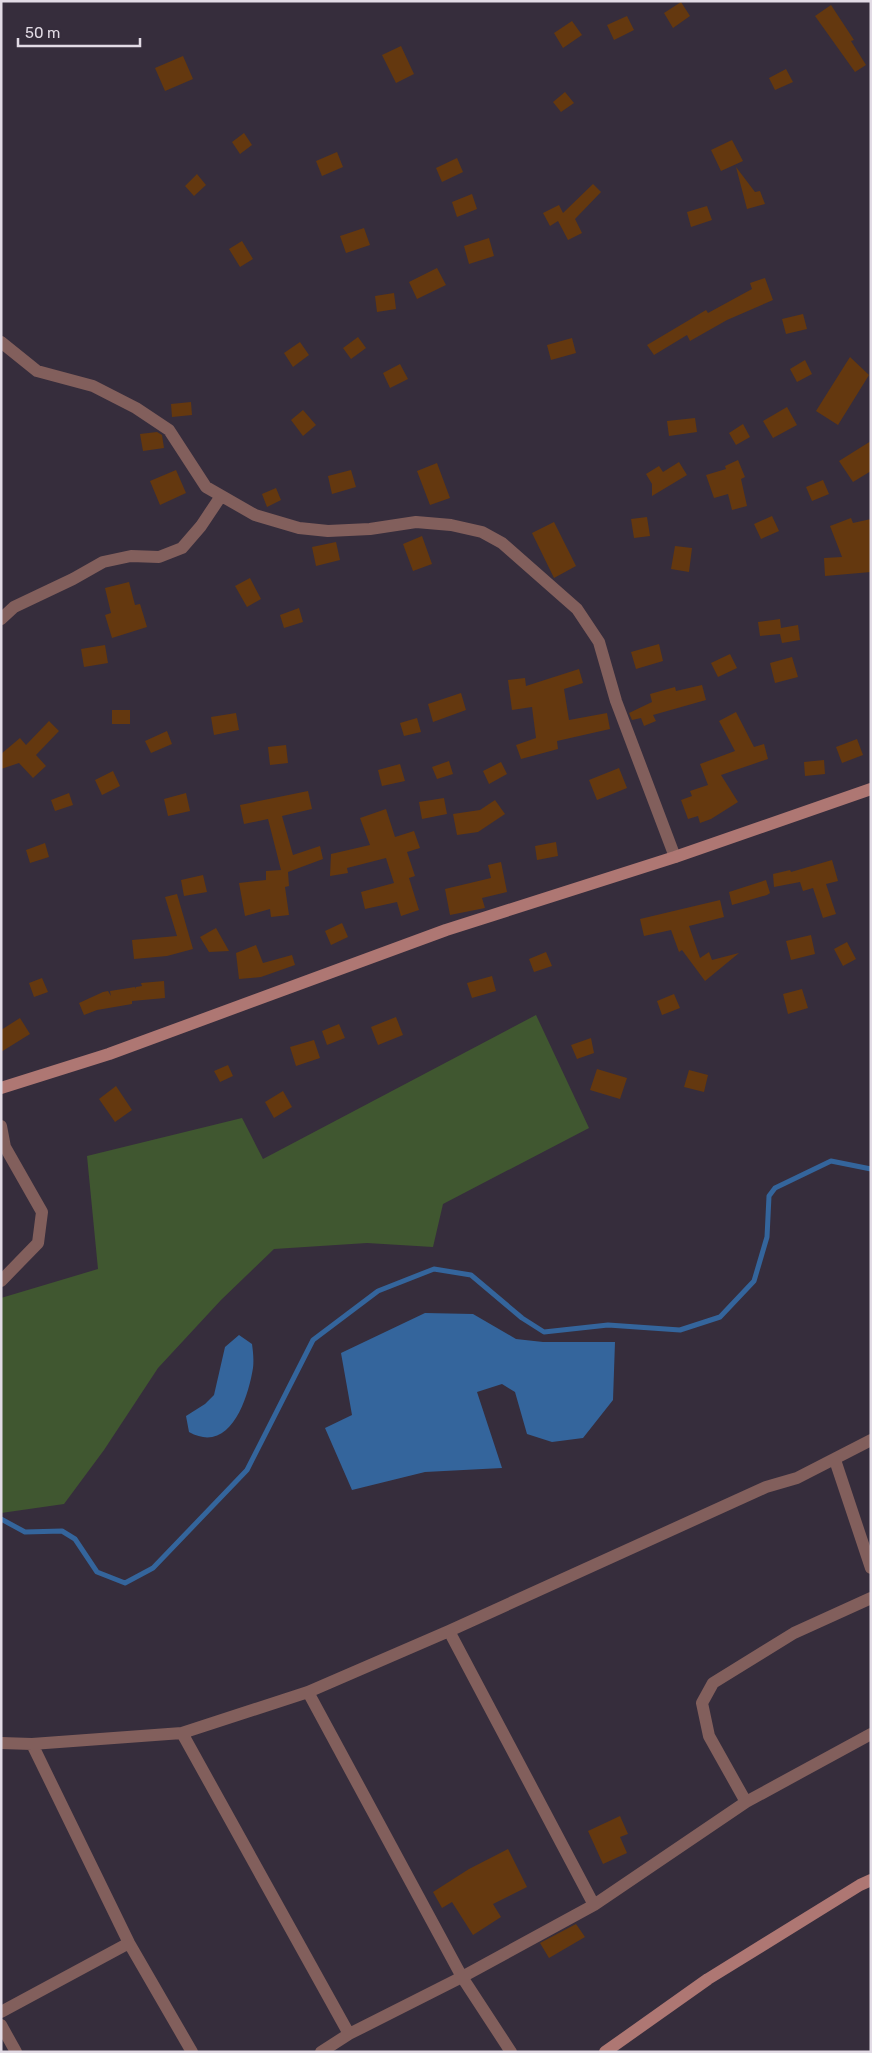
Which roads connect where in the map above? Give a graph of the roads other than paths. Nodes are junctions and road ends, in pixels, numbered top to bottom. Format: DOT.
graph roads {
  1 [pos="1,342"];
  2 [pos="221,496"];
  3 [pos="1,619"];
  4 [pos="871,789"];
  5 [pos="675,857"];
  6 [pos="1,1088"];
  7 [pos="1,1126"];
  8 [pos="1,1281"];
  9 [pos="871,1440"];
  10 [pos="835,1460"];
  11 [pos="871,1568"];
  12 [pos="871,1598"];
  13 [pos="449,1632"];
  14 [pos="308,1692"];
  15 [pos="182,1733"];
  16 [pos="871,1734"];
  17 [pos="1,1743"];
  18 [pos="32,1744"];
  19 [pos="746,1802"];
  20 [pos="871,1880"];
  21 [pos="594,1905"];
  22 [pos="129,1944"];
  23 [pos="462,1977"];
  24 [pos="1,2012"];
  25 [pos="1,2025"];
  26 [pos="349,2034"];
  27 [pos="16,2052"];
  28 [pos="192,2052"];
  29 [pos="321,2052"];
  30 [pos="511,2052"];
  31 [pos="605,2052"];
  1 -- 2 [label="street"];
  2 -- 3 [label="street"];
  2 -- 5 [label="street"];
  4 -- 5 [label="main road"];
  5 -- 6 [label="main road"];
  7 -- 8 [label="street"];
  9 -- 10 [label="street"];
  10 -- 11 [label="street"];
  10 -- 13 [label="street"];
  12 -- 19 [label="street"];
  13 -- 14 [label="street"];
  13 -- 21 [label="street"];
  14 -- 15 [label="street"];
  14 -- 23 [label="street"];
  15 -- 18 [label="street"];
  15 -- 26 [label="street"];
  16 -- 19 [label="street"];
  17 -- 18 [label="street"];
  18 -- 22 [label="street"];
  19 -- 21 [label="street"];
  20 -- 31 [label="main road"];
  21 -- 23 [label="street"];
  22 -- 24 [label="street"];
  22 -- 28 [label="street"];
  23 -- 26 [label="street"];
  23 -- 30 [label="street"];
  25 -- 27 [label="street"];
  26 -- 29 [label="street"];
}
